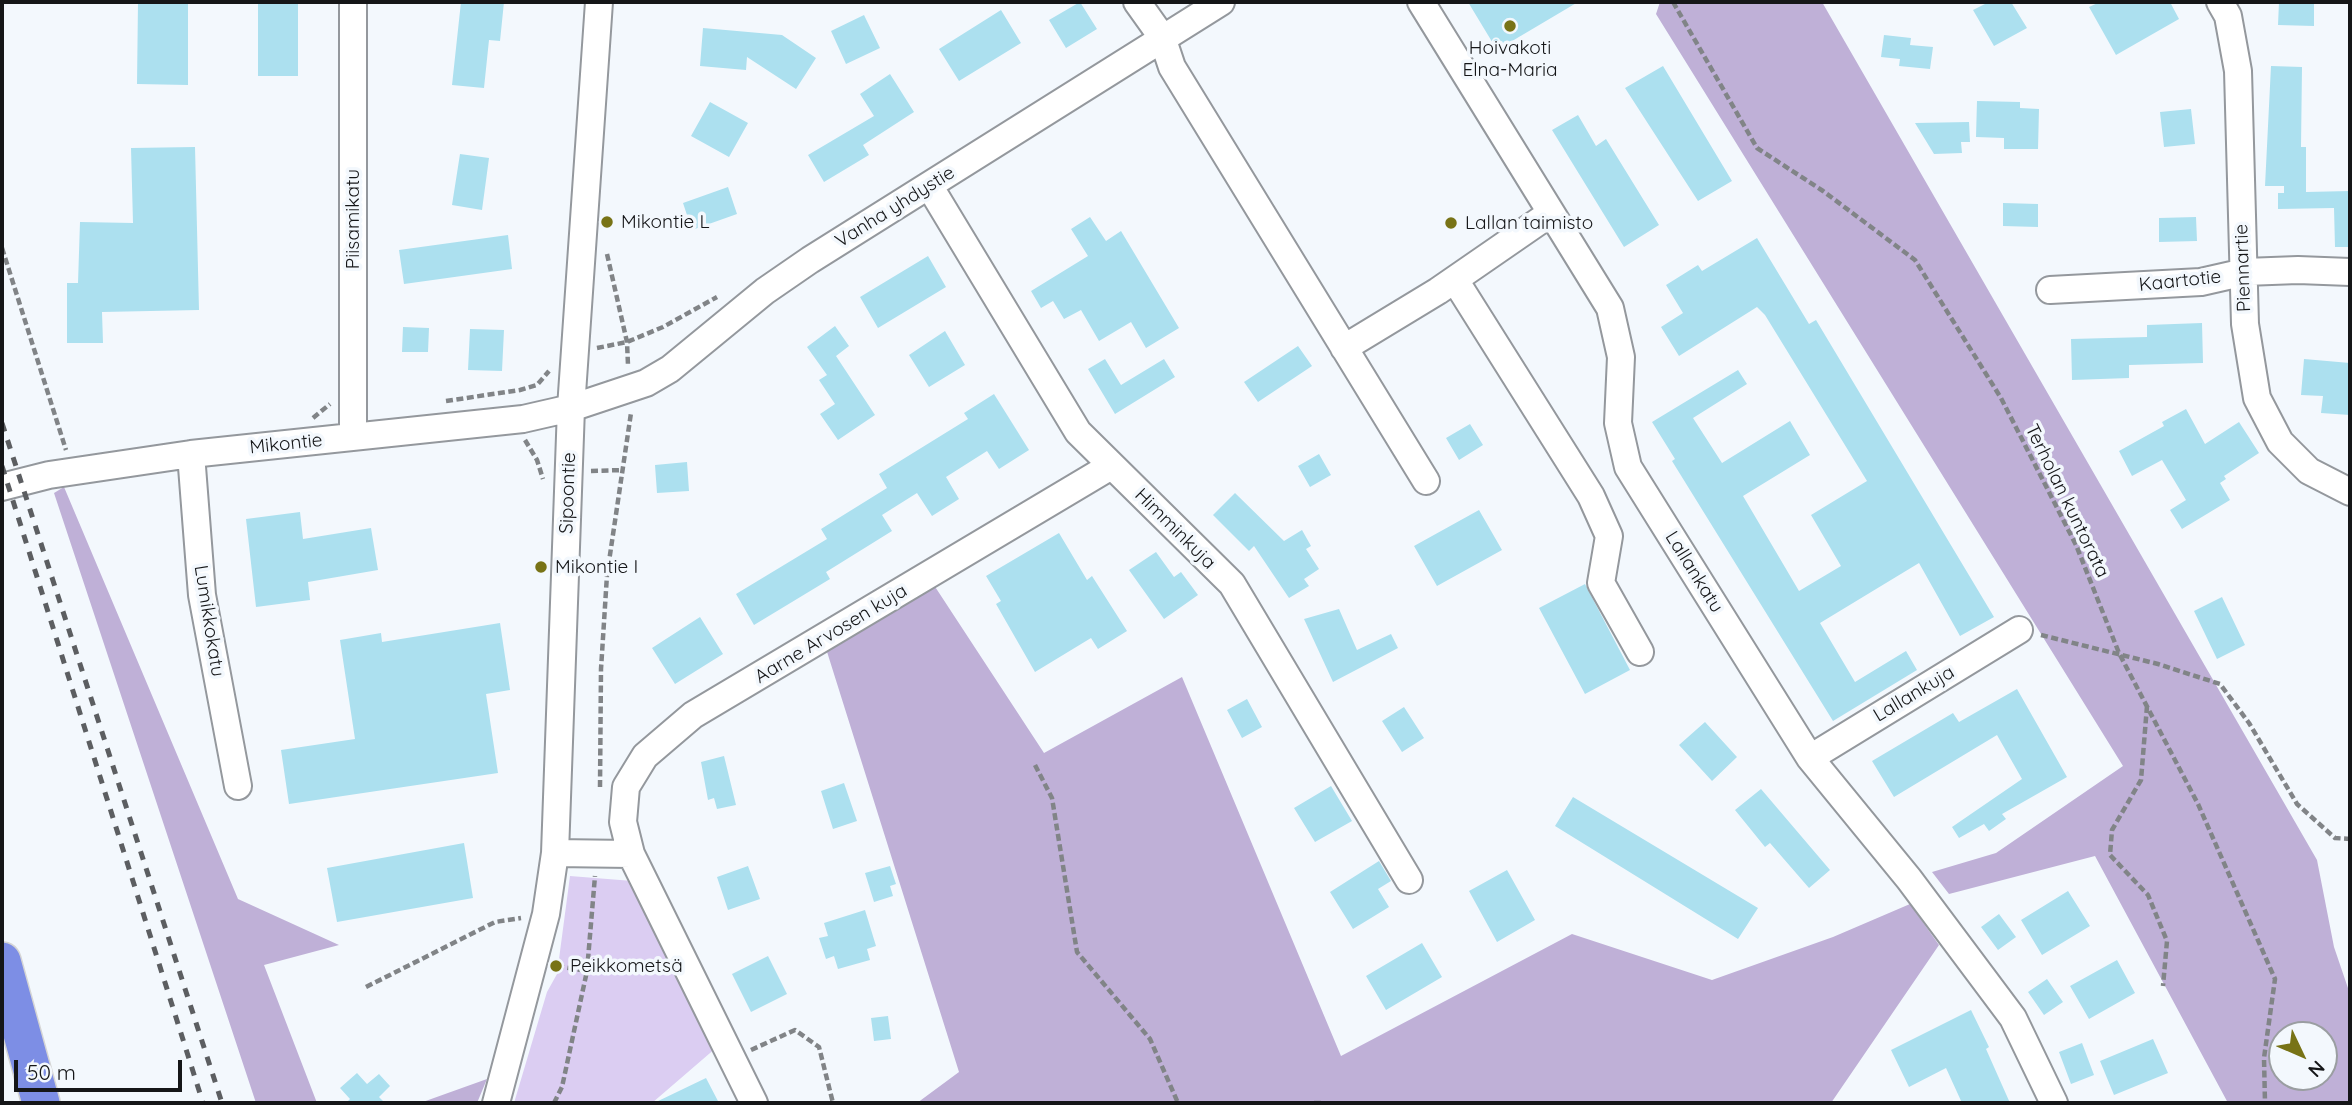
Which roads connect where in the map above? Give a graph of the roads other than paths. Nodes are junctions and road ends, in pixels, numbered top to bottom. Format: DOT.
graph roads {
  1 [pos="353,2"];
  2 [pos="599,2"];
  3 [pos="1137,2"];
  4 [pos="1221,2"];
  5 [pos="1421,2"];
  6 [pos="2220,2"];
  7 [pos="1162,37"];
  8 [pos="930,187"];
  9 [pos="1550,213"];
  10 [pos="2245,272"];
  11 [pos="2350,272"];
  12 [pos="1455,280"];
  13 [pos="2050,290"];
  14 [pos="1344,348"];
  15 [pos="571,408"];
  16 [pos="353,436"];
  17 [pos="191,454"];
  18 [pos="1111,466"];
  19 [pos="1426,481"];
  20 [pos="2,487"];
  21 [pos="2350,492"];
  22 [pos="2019,630"];
  23 [pos="1640,652"];
  24 [pos="1810,758"];
  25 [pos="238,786"];
  26 [pos="555,853"];
  27 [pos="631,854"];
  28 [pos="1409,880"];
  29 [pos="2,961"];
  30 [pos="41,1103"];
  31 [pos="496,1103"];
  32 [pos="754,1103"];
  33 [pos="2054,1103"];
  1 -- 16 [label="street, Piisamikatu"];
  2 -- 15 [label="street, Sipoontie"];
  3 -- 7 [label="street"];
  4 -- 7 [label="street, Vanha yhdystie"];
  5 -- 9 [label="street, Lallankatu"];
  6 -- 10 [label="street, Piennartie"];
  7 -- 8 [label="street, Vanha yhdystie"];
  7 -- 14 [label="street"];
  8 -- 15 [label="street, Vanha yhdystie"];
  8 -- 18 [label="street, Himminkuja"];
  9 -- 12 [label="street"];
  9 -- 24 [label="street, Lallankatu"];
  10 -- 11 [label="street, Kaartotie"];
  10 -- 13 [label="street, Kaartotie"];
  10 -- 21 [label="street, Piennartie"];
  12 -- 14 [label="street"];
  12 -- 23 [label="street"];
  14 -- 19 [label="street"];
  15 -- 16 [label="street, Mikontie"];
  15 -- 26 [label="street, Sipoontie"];
  16 -- 17 [label="street, Mikontie"];
  17 -- 20 [label="street, Mikontie"];
  17 -- 25 [label="street, Lumikkokatu"];
  18 -- 27 [label="street, Aarne Arvosen kuja"];
  18 -- 28 [label="street, Himminkuja"];
  22 -- 24 [label="street, Lallankuja"];
  24 -- 33 [label="street, Lallankatu"];
  26 -- 27 [label="street"];
  26 -- 31 [label="street, Sipoontie"];
  27 -- 32 [label="street, Aarne Arvosen kuja"];
  29 -- 30 [label="highway"];
}
